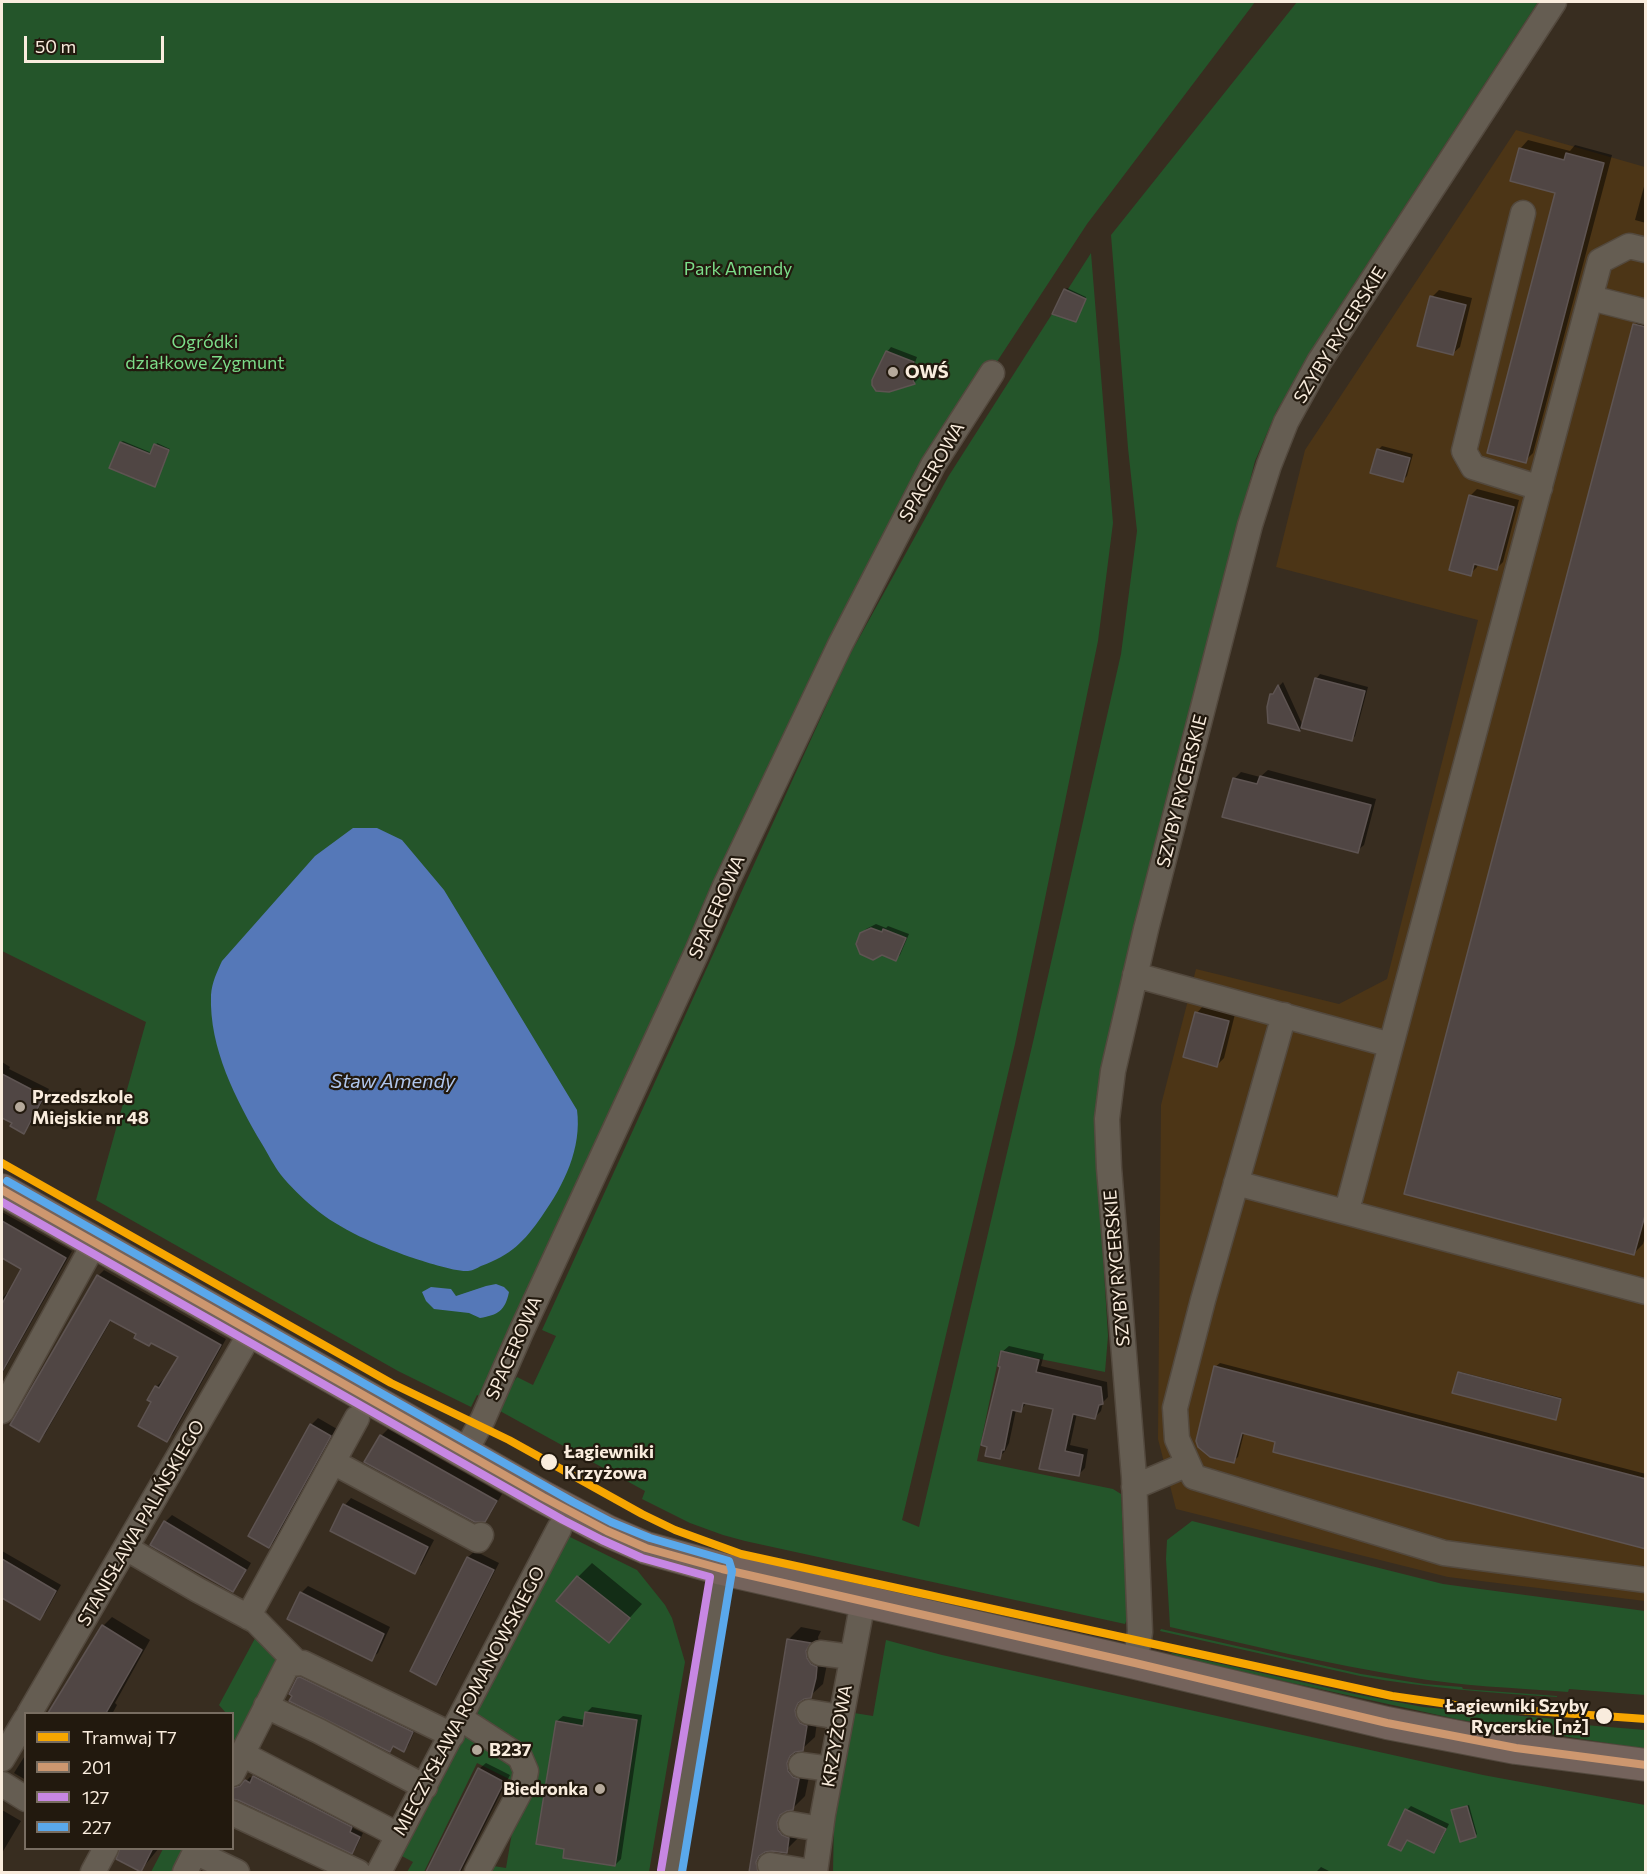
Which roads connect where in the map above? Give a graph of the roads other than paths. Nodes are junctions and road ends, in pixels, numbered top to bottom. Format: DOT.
graph roads {
  1 [pos="1554,2"];
  2 [pos="1523,213"];
  3 [pos="1646,250"];
  4 [pos="1591,298"];
  5 [pos="1646,312"];
  6 [pos="992,373"];
  7 [pos="1540,488"];
  8 [pos="1135,975"];
  9 [pos="1284,1015"];
  10 [pos="1391,1045"];
  11 [pos="1236,1183"];
  12 [pos="2,1190"];
  13 [pos="1350,1199"];
  14 [pos="95,1242"];
  15 [pos="1646,1292"];
  16 [pos="251,1332"];
  17 [pos="2,1411"];
  18 [pos="357,1418"];
  19 [pos="465,1452"];
  20 [pos="333,1462"];
  21 [pos="1188,1464"];
  22 [pos="1134,1487"];
  23 [pos="559,1529"];
  24 [pos="481,1535"];
  25 [pos="126,1548"];
  26 [pos="722,1569"];
  27 [pos="1646,1580"];
  28 [pos="863,1601"];
  29 [pos="248,1617"];
  30 [pos="820,1653"];
  31 [pos="851,1657"];
  32 [pos="297,1663"];
  33 [pos="1135,1663"];
  34 [pos="266,1706"];
  35 [pos="30,1712"];
  36 [pos="809,1712"];
  37 [pos="840,1717"];
  38 [pos="24,1722"];
  39 [pos="456,1727"];
  40 [pos="2,1759"];
  41 [pos="237,1764"];
  42 [pos="801,1765"];
  43 [pos="1646,1765"];
  44 [pos="831,1769"];
  45 [pos="2,1784"];
  46 [pos="425,1787"];
  47 [pos="24,1798"];
  48 [pos="234,1814"];
  49 [pos="791,1824"];
  50 [pos="821,1829"];
  51 [pos="398,1835"];
  52 [pos="105,1850"];
  53 [pos="193,1858"];
  54 [pos="770,1865"];
  55 [pos="93,1872"];
  56 [pos="237,1872"];
  57 [pos="358,1872"];
  58 [pos="380,1872"];
  59 [pos="477,1872"];
  60 [pos="671,1872"];
  61 [pos="813,1872"];
  1 -- 8 [label="street, SZYBY RYCERSKIE"];
  2 -- 7 [label="street"];
  3 -- 4 [label="street"];
  4 -- 5 [label="street"];
  4 -- 7 [label="street"];
  6 -- 19 [label="street, SPACEROWA"];
  7 -- 10 [label="street"];
  8 -- 9 [label="street"];
  8 -- 22 [label="street, SZYBY RYCERSKIE"];
  9 -- 10 [label="street"];
  9 -- 11 [label="street"];
  10 -- 13 [label="street"];
  11 -- 15 [label="street"];
  11 -- 21 [label="street"];
  12 -- 14 [label="main road"];
  14 -- 16 [label="main road"];
  14 -- 17 [label="street"];
  16 -- 19 [label="main road"];
  16 -- 25 [label="street, STANISŁAWA PALIŃSKIEGO"];
  18 -- 20 [label="street"];
  19 -- 26 [label="main road"];
  20 -- 24 [label="street"];
  20 -- 29 [label="street"];
  21 -- 22 [label="street"];
  21 -- 27 [label="street"];
  22 -- 33 [label="street, SZYBY RYCERSKIE"];
  23 -- 39 [label="street, MIECZYSŁAWA ROMANOWSKIEGO"];
  25 -- 29 [label="street"];
  25 -- 35 [label="street, STANISŁAWA PALIŃSKIEGO"];
  26 -- 28 [label="main road"];
  26 -- 60 [label="street"];
  28 -- 31 [label="street, KRZYŻOWA"];
  28 -- 33 [label="main road"];
  29 -- 32 [label="street"];
  30 -- 31 [label="street"];
  31 -- 37 [label="street, KRZYŻOWA"];
  32 -- 34 [label="street"];
  32 -- 39 [label="street"];
  33 -- 43 [label="main road"];
  34 -- 41 [label="street"];
  34 -- 46 [label="street"];
  36 -- 37 [label="street"];
  37 -- 44 [label="street, KRZYŻOWA"];
  38 -- 40 [label="street"];
  39 -- 46 [label="street, MIECZYSŁAWA ROMANOWSKIEGO"];
  39 -- 59 [label="street"];
  41 -- 51 [label="street"];
  42 -- 44 [label="street"];
  44 -- 50 [label="street, KRZYŻOWA"];
  45 -- 47 [label="street"];
  46 -- 51 [label="street, MIECZYSŁAWA ROMANOWSKIEGO"];
  48 -- 57 [label="street"];
  49 -- 50 [label="street"];
  50 -- 61 [label="street, KRZYŻOWA"];
  51 -- 58 [label="street, MIECZYSŁAWA ROMANOWSKIEGO"];
  52 -- 55 [label="street"];
  53 -- 56 [label="street"];
  54 -- 61 [label="street"];
}
